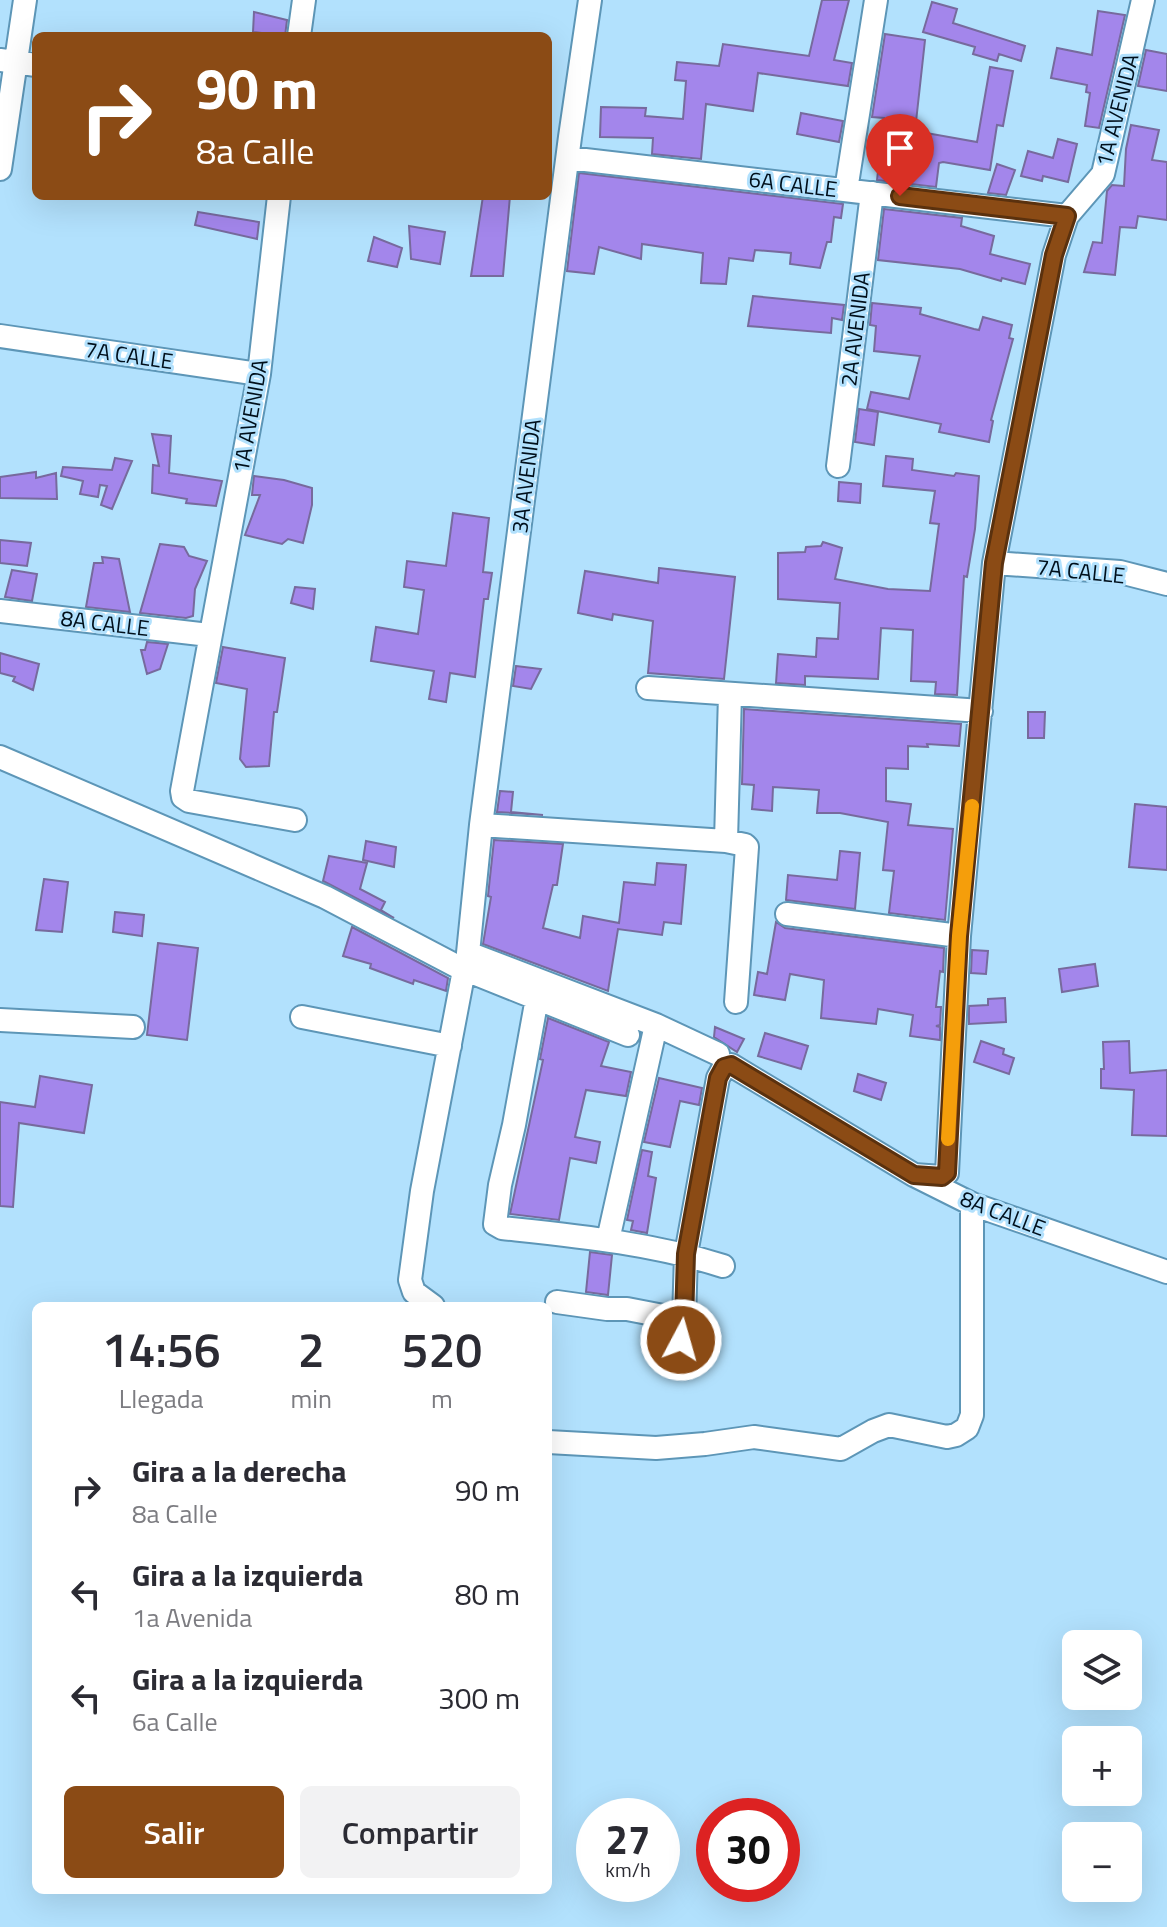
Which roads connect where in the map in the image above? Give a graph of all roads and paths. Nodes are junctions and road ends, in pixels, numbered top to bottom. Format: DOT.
graph roads {
  1 [pos="25,0"];
  2 [pos="304,0"];
  3 [pos="590,0"];
  4 [pos="876,0"];
  5 [pos="1143,0"];
  6 [pos="300,32"];
  7 [pos="18,63"];
  8 [pos="562,143"];
  9 [pos="0,169"];
  10 [pos="846,190"];
  11 [pos="872,193"];
  12 [pos="279,200"];
  13 [pos="1067,216"];
  14 [pos="0,336"];
  15 [pos="259,374"];
  16 [pos="838,466"];
  17 [pos="994,563"];
  18 [pos="1167,584"];
  19 [pos="0,611"];
  20 [pos="209,635"];
  21 [pos="648,688"];
  22 [pos="730,694"];
  23 [pos="981,711"];
  24 [pos="0,757"];
  25 [pos="295,820"];
  26 [pos="481,825"];
  27 [pos="726,841"];
  28 [pos="787,914"];
  29 [pos="959,936"];
  30 [pos="460,962"];
  31 [pos="537,998"];
  32 [pos="736,1002"];
  33 [pos="302,1017"];
  34 [pos="0,1020"];
  35 [pos="656,1025"];
  36 [pos="133,1027"];
  37 [pos="628,1035"];
  38 [pos="450,1046"];
  39 [pos="721,1061"];
  40 [pos="914,1175"];
  41 [pos="972,1204"];
  42 [pos="608,1240"];
  43 [pos="686,1254"];
  44 [pos="723,1266"];
  45 [pos="1167,1272"];
  46 [pos="428,1302"];
  47 [pos="557,1302"];
  48 [pos="552,1442"];
  1 -- 7 [label="street"];
  2 -- 6 [label="street"];
  3 -- 8 [label="street, 3A AVENIDA"];
  4 -- 10 [label="street"];
  5 -- 13 [label="street, 1A AVENIDA"];
  7 -- 9 [label="street"];
  8 -- 10 [label="street, 6A CALLE"];
  8 -- 26 [label="street, 3A AVENIDA"];
  10 -- 11 [label="street, 6A CALLE"];
  11 -- 13 [label="street, 6A CALLE"];
  11 -- 16 [label="street, 2A AVENIDA"];
  12 -- 15 [label="street, 1A AVENIDA"];
  13 -- 17 [label="street, 1A AVENIDA"];
  14 -- 15 [label="street, 7A CALLE"];
  15 -- 20 [label="street, 1A AVENIDA"];
  17 -- 18 [label="street, 7A CALLE"];
  17 -- 23 [label="street, 1A AVENIDA"];
  19 -- 20 [label="street, 8A CALLE"];
  20 -- 25 [label="street, 1A AVENIDA"];
  21 -- 22 [label="street"];
  22 -- 23 [label="street"];
  22 -- 27 [label="street"];
  23 -- 29 [label="street, 1A AVENIDA"];
  24 -- 30 [label="street"];
  26 -- 27 [label="street"];
  26 -- 30 [label="street, 3A AVENIDA"];
  27 -- 32 [label="street"];
  28 -- 29 [label="street"];
  29 -- 40 [label="street, 1A AVENIDA"];
  30 -- 31 [label="street"];
  30 -- 35 [label="street, 8A CALLE"];
  30 -- 38 [label="street, 3A AVENIDA"];
  31 -- 37 [label="street"];
  31 -- 42 [label="street"];
  33 -- 38 [label="street"];
  34 -- 36 [label="street"];
  35 -- 39 [label="street, 8A CALLE"];
  35 -- 42 [label="street"];
  38 -- 46 [label="street, 3A AVENIDA"];
  39 -- 40 [label="street, 8A CALLE"];
  39 -- 43 [label="street"];
  40 -- 41 [label="street, 8A CALLE"];
  41 -- 45 [label="street, 8A CALLE"];
  41 -- 48 [label="street"];
  42 -- 43 [label="street"];
  43 -- 44 [label="street"];
  43 -- 47 [label="street"];
}
